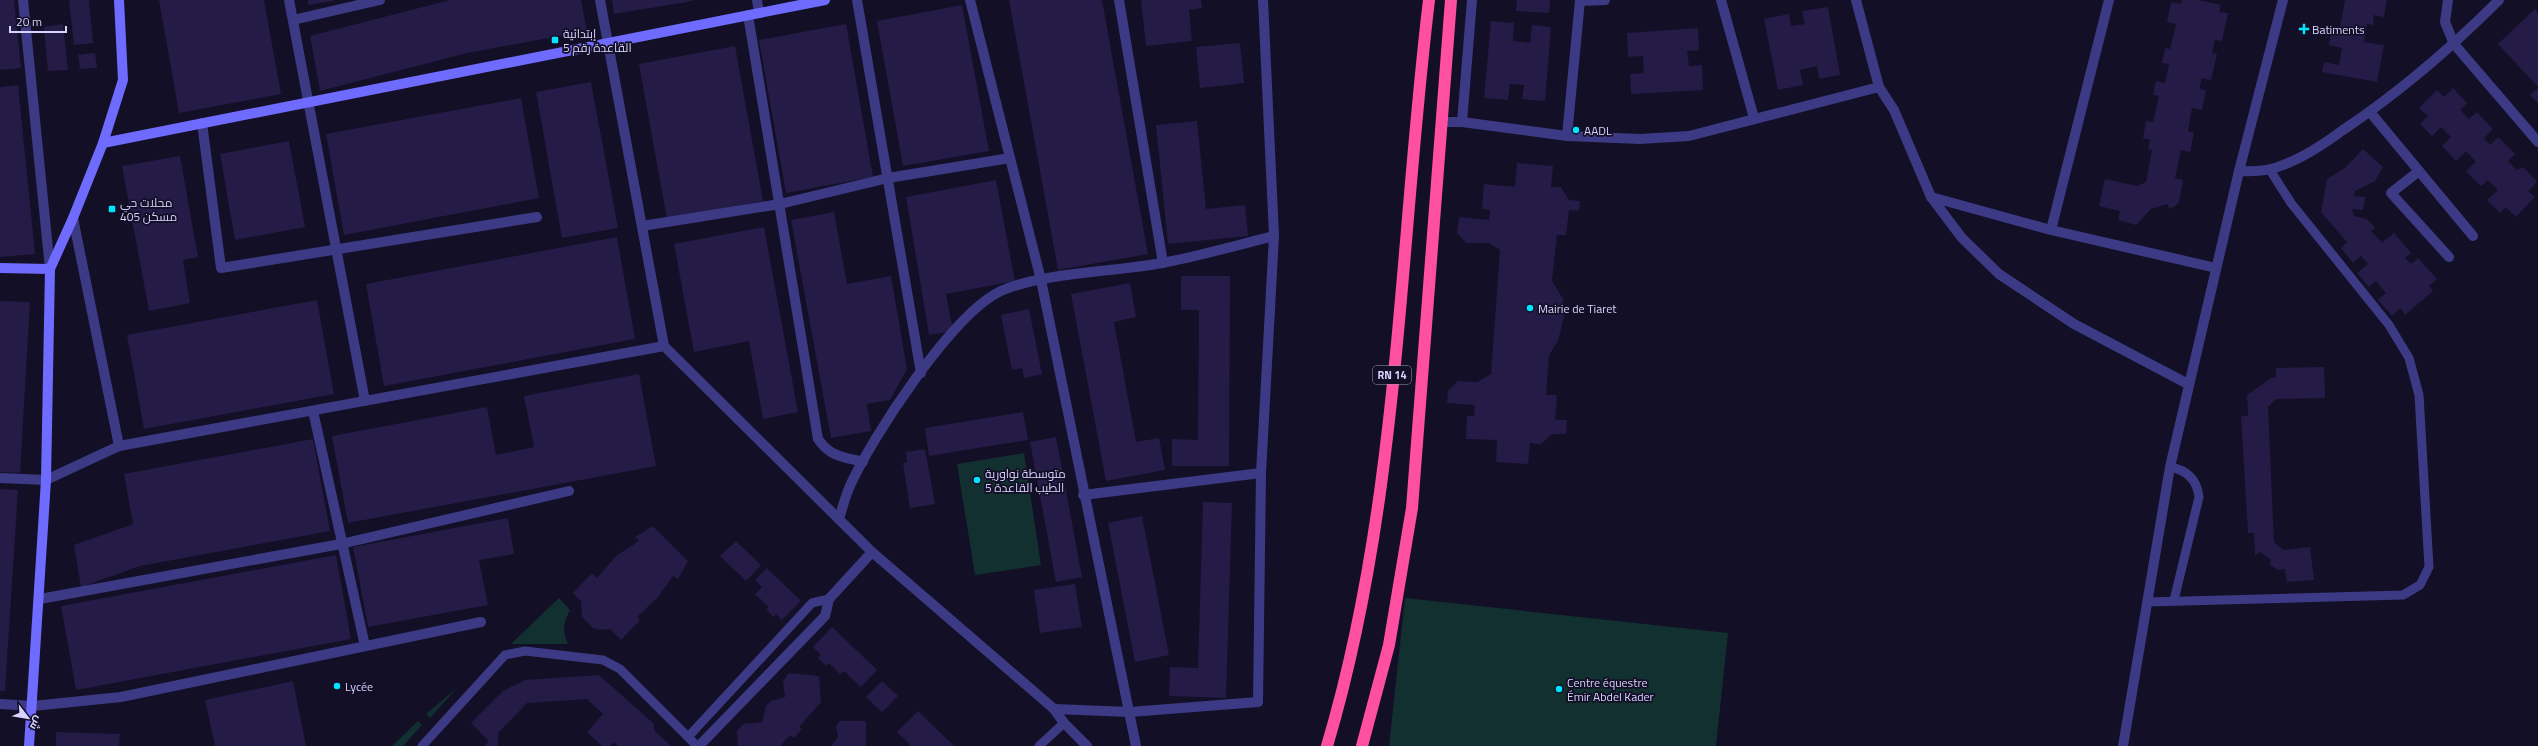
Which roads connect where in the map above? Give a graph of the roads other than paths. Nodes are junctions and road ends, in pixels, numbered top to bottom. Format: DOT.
graph roads {
  1 [pos="22,0"];
  2 [pos="119,0"];
  3 [pos="289,0"];
  4 [pos="380,0"];
  5 [pos="600,0"];
  6 [pos="757,0"];
  7 [pos="825,0"];
  8 [pos="857,0"];
  9 [pos="970,0"];
  10 [pos="1119,0"];
  11 [pos="1263,0"];
  12 [pos="1429,0"];
  13 [pos="1451,0"];
  14 [pos="1472,0"];
  15 [pos="1605,0"];
  16 [pos="1721,0"];
  17 [pos="1856,0"];
  18 [pos="2109,0"];
  19 [pos="2283,0"];
  20 [pos="2448,0"];
  21 [pos="2498,0"];
  22 [pos="1580,1"];
  23 [pos="759,13"];
  24 [pos="748,15"];
  25 [pos="293,20"];
  26 [pos="608,43"];
  27 [pos="2454,44"];
  28 [pos="1879,87"];
  29 [pos="307,102"];
  30 [pos="2370,112"];
  31 [pos="1754,118"];
  32 [pos="1442,122"];
  33 [pos="1462,122"];
  34 [pos="202,123"];
  35 [pos="1568,136"];
  36 [pos="2538,142"];
  37 [pos="103,143"];
  38 [pos="1010,158"];
  39 [pos="2270,170"];
  40 [pos="2419,170"];
  41 [pos="2238,172"];
  42 [pos="888,178"];
  43 [pos="1931,197"];
  44 [pos="780,204"];
  45 [pos="537,217"];
  46 [pos="73,218"];
  47 [pos="642,226"];
  48 [pos="2050,230"];
  49 [pos="1274,236"];
  50 [pos="2473,236"];
  51 [pos="336,248"];
  52 [pos="2449,257"];
  53 [pos="1163,263"];
  54 [pos="0,268"];
  55 [pos="2216,268"];
  56 [pos="50,269"];
  57 [pos="1041,280"];
  58 [pos="664,346"];
  59 [pos="921,373"];
  60 [pos="2188,384"];
  61 [pos="365,401"];
  62 [pos="313,411"];
  63 [pos="119,446"];
  64 [pos="864,462"];
  65 [pos="2170,467"];
  66 [pos="1261,473"];
  67 [pos="0,478"];
  68 [pos="46,480"];
  69 [pos="569,491"];
  70 [pos="1083,495"];
  71 [pos="839,519"];
  72 [pos="341,544"];
  73 [pos="872,552"];
  74 [pos="40,599"];
  75 [pos="829,599"];
  76 [pos="2174,600"];
  77 [pos="2148,602"];
  78 [pos="481,622"];
  79 [pos="365,646"];
  80 [pos="0,704"];
  81 [pos="33,706"];
  82 [pos="1054,709"];
  83 [pos="1130,712"];
  84 [pos="1064,723"];
  85 [pos="688,737"];
  86 [pos="29,746"];
  87 [pos="422,746"];
  88 [pos="698,746"];
  89 [pos="1039,746"];
  90 [pos="1087,746"];
  91 [pos="1136,746"];
  92 [pos="1327,746"];
  93 [pos="1362,746"];
  94 [pos="2123,746"];
  1 -- 56 [label="street"];
  2 -- 37 [label="street"];
  3 -- 25 [label="street"];
  4 -- 25 [label="street"];
  5 -- 26 [label="street"];
  6 -- 23 [label="street"];
  7 -- 23 [label="street"];
  8 -- 42 [label="street"];
  9 -- 38 [label="street"];
  10 -- 53 [label="street"];
  11 -- 49 [label="street"];
  12 -- 92 [label="highway, RN 14"];
  13 -- 32 [label="highway, RN 14"];
  14 -- 33 [label="street"];
  15 -- 22 [label="street"];
  16 -- 31 [label="street"];
  17 -- 28 [label="street"];
  18 -- 48 [label="street"];
  19 -- 41 [label="street"];
  20 -- 27 [label="street"];
  21 -- 27 [label="street"];
  22 -- 35 [label="street"];
  23 -- 24 [label="street"];
  24 -- 26 [label="street"];
  24 -- 44 [label="street"];
  25 -- 29 [label="street"];
  26 -- 29 [label="street"];
  26 -- 47 [label="street"];
  27 -- 30 [label="street"];
  27 -- 36 [label="street"];
  28 -- 31 [label="street"];
  28 -- 43 [label="street"];
  29 -- 34 [label="street"];
  29 -- 51 [label="street"];
  30 -- 39 [label="street"];
  30 -- 40 [label="street"];
  31 -- 35 [label="street"];
  32 -- 33 [label="street"];
  32 -- 93 [label="highway, RN 14"];
  33 -- 35 [label="street"];
  34 -- 37 [label="street"];
  34 -- 51 [label="street"];
  37 -- 46 [label="street"];
  38 -- 42 [label="street"];
  38 -- 57 [label="street"];
  39 -- 41 [label="street"];
  39 -- 76 [label="lane"];
  40 -- 50 [label="street"];
  40 -- 52 [label="street"];
  41 -- 55 [label="street"];
  42 -- 44 [label="street"];
  42 -- 59 [label="street"];
  43 -- 48 [label="street"];
  43 -- 60 [label="street"];
  44 -- 47 [label="street"];
  44 -- 64 [label="street"];
  45 -- 51 [label="street"];
  46 -- 56 [label="street"];
  46 -- 63 [label="street"];
  47 -- 58 [label="street"];
  48 -- 55 [label="street"];
  49 -- 53 [label="street"];
  49 -- 66 [label="street"];
  51 -- 61 [label="street"];
  53 -- 57 [label="street"];
  54 -- 56 [label="street"];
  55 -- 60 [label="street"];
  56 -- 68 [label="street"];
  57 -- 59 [label="street"];
  57 -- 70 [label="street"];
  58 -- 61 [label="street"];
  58 -- 71 [label="street"];
  59 -- 64 [label="street"];
  60 -- 65 [label="street"];
  61 -- 62 [label="street"];
  62 -- 63 [label="street"];
  62 -- 72 [label="street"];
  63 -- 68 [label="street"];
  64 -- 71 [label="street"];
  65 -- 76 [label="lane"];
  65 -- 77 [label="street"];
  66 -- 70 [label="street"];
  66 -- 83 [label="street"];
  67 -- 68 [label="street"];
  68 -- 74 [label="street"];
  69 -- 72 [label="street"];
  70 -- 83 [label="street"];
  71 -- 73 [label="street"];
  72 -- 74 [label="street"];
  72 -- 79 [label="street"];
  73 -- 75 [label="street"];
  73 -- 82 [label="street"];
  74 -- 81 [label="street"];
  75 -- 85 [label="lane"];
  75 -- 88 [label="street"];
  76 -- 77 [label="lane"];
  77 -- 94 [label="street"];
  78 -- 79 [label="street"];
  79 -- 81 [label="street"];
  80 -- 81 [label="street"];
  81 -- 86 [label="street"];
  82 -- 83 [label="street"];
  82 -- 84 [label="street"];
  83 -- 91 [label="street"];
  84 -- 89 [label="lane"];
  84 -- 90 [label="street"];
  85 -- 87 [label="lane"];
  85 -- 88 [label="lane"];
}
